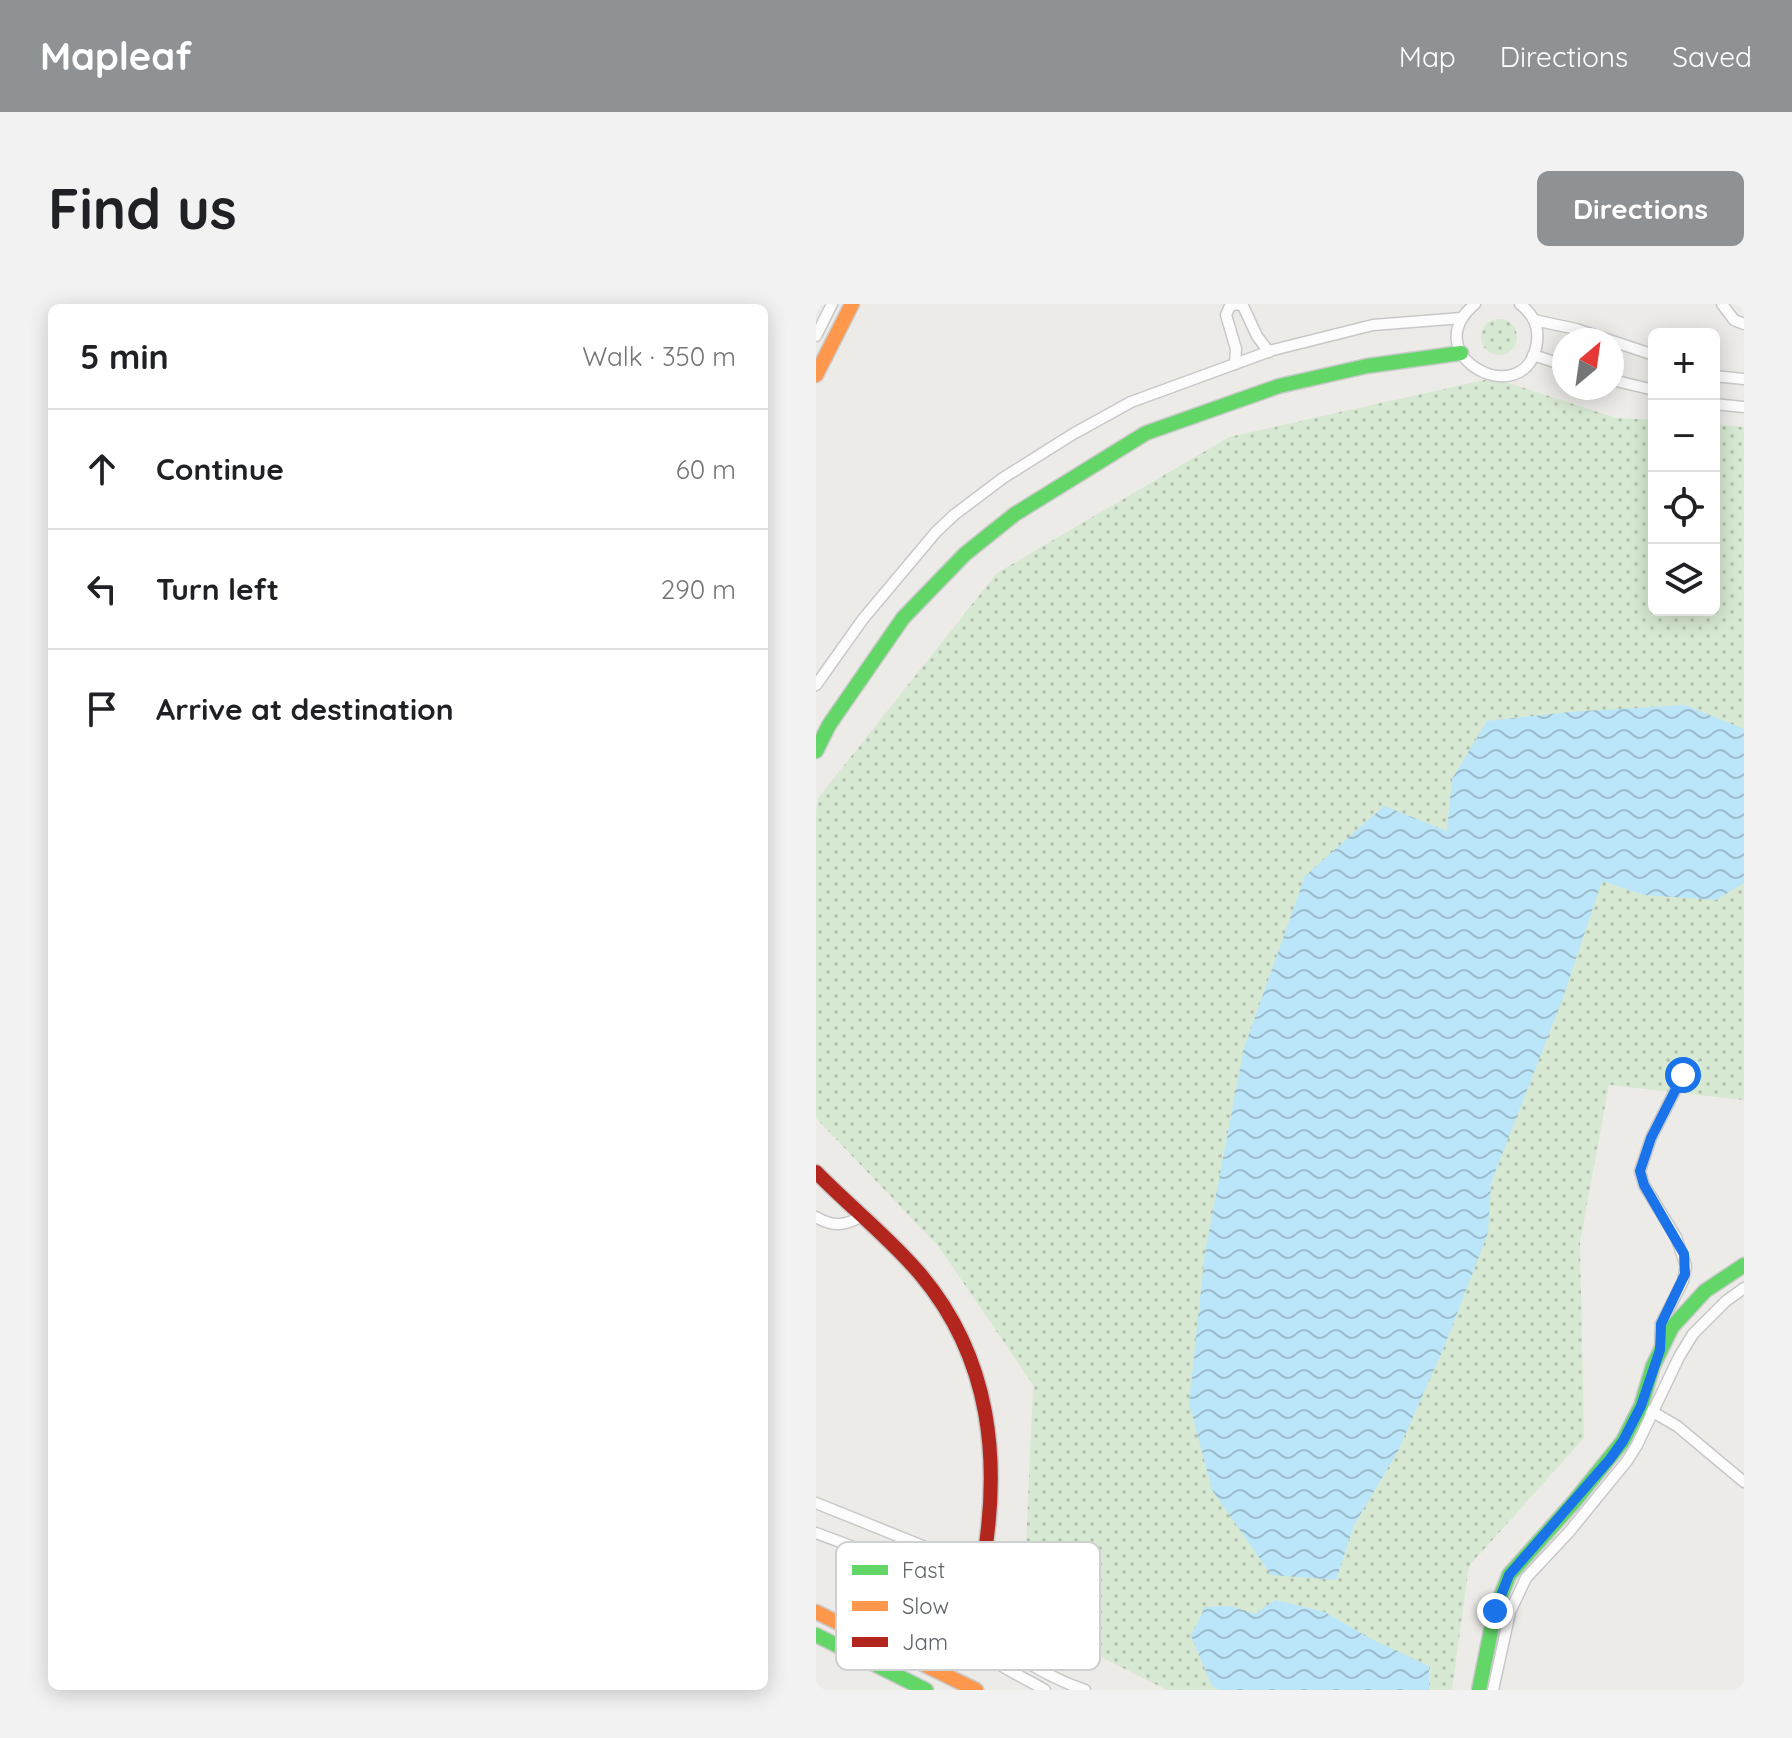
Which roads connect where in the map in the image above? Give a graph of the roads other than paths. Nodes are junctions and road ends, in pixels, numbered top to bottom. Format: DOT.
graph roads {
  1 [pos="832,304"];
  2 [pos="852,304"];
  3 [pos="1237,304"];
  4 [pos="1475,304"];
  5 [pos="1520,304"];
  6 [pos="1722,304"];
  7 [pos="1462,318"];
  8 [pos="1534,320"];
  9 [pos="1744,324"];
  10 [pos="816,336"];
  11 [pos="1269,352"];
  12 [pos="1461,353"];
  13 [pos="1648,353"];
  14 [pos="1533,355"];
  15 [pos="1552,361"];
  16 [pos="1235,364"];
  17 [pos="816,375"];
  18 [pos="1720,377"];
  19 [pos="1744,379"];
  20 [pos="1624,383"];
  21 [pos="1648,389"];
  22 [pos="1720,405"];
  23 [pos="1744,407"];
  24 [pos="816,685"];
  25 [pos="816,751"];
  26 [pos="1683,1075"];
  27 [pos="816,1172"];
  28 [pos="862,1216"];
  29 [pos="816,1217"];
  30 [pos="1744,1265"];
  31 [pos="1744,1288"];
  32 [pos="1660,1350"];
  33 [pos="1648,1409"];
  34 [pos="1744,1482"];
  35 [pos="816,1503"];
  36 [pos="816,1533"];
  37 [pos="910,1541"];
  38 [pos="841,1542"];
  39 [pos="982,1542"];
  40 [pos="816,1612"];
  41 [pos="836,1622"];
  42 [pos="816,1635"];
  43 [pos="836,1645"];
  44 [pos="886,1670"];
  45 [pos="935,1670"];
  46 [pos="1014,1670"];
  47 [pos="1041,1670"];
  48 [pos="926,1690"];
  49 [pos="976,1690"];
  50 [pos="1045,1690"];
  51 [pos="1085,1690"];
  52 [pos="1479,1690"];
  53 [pos="1493,1690"];
  1 -- 10 [label="street"];
  2 -- 17 [label="street"];
  3 -- 11 [label="street"];
  3 -- 16 [label="street"];
  4 -- 7 [label="street"];
  5 -- 8 [label="street"];
  6 -- 9 [label="street"];
  7 -- 11 [label="street"];
  7 -- 12 [label="street"];
  8 -- 13 [label="street"];
  8 -- 14 [label="street"];
  11 -- 16 [label="street"];
  12 -- 14 [label="street"];
  12 -- 25 [label="street"];
  14 -- 15 [label="street"];
  16 -- 24 [label="street"];
  18 -- 19 [label="street"];
  20 -- 21 [label="street"];
  22 -- 23 [label="street"];
  26 -- 32 [label="street"];
  27 -- 28 [label="street"];
  28 -- 29 [label="street"];
  28 -- 39 [label="street"];
  30 -- 32 [label="street"];
  31 -- 33 [label="street"];
  32 -- 33 [label="street"];
  33 -- 34 [label="street"];
  33 -- 52 [label="street"];
  33 -- 53 [label="street"];
  35 -- 37 [label="street"];
  36 -- 38 [label="street"];
  40 -- 41 [label="street"];
  42 -- 43 [label="street"];
  44 -- 48 [label="street"];
  45 -- 49 [label="street"];
  46 -- 50 [label="street"];
  47 -- 51 [label="street"];
}
